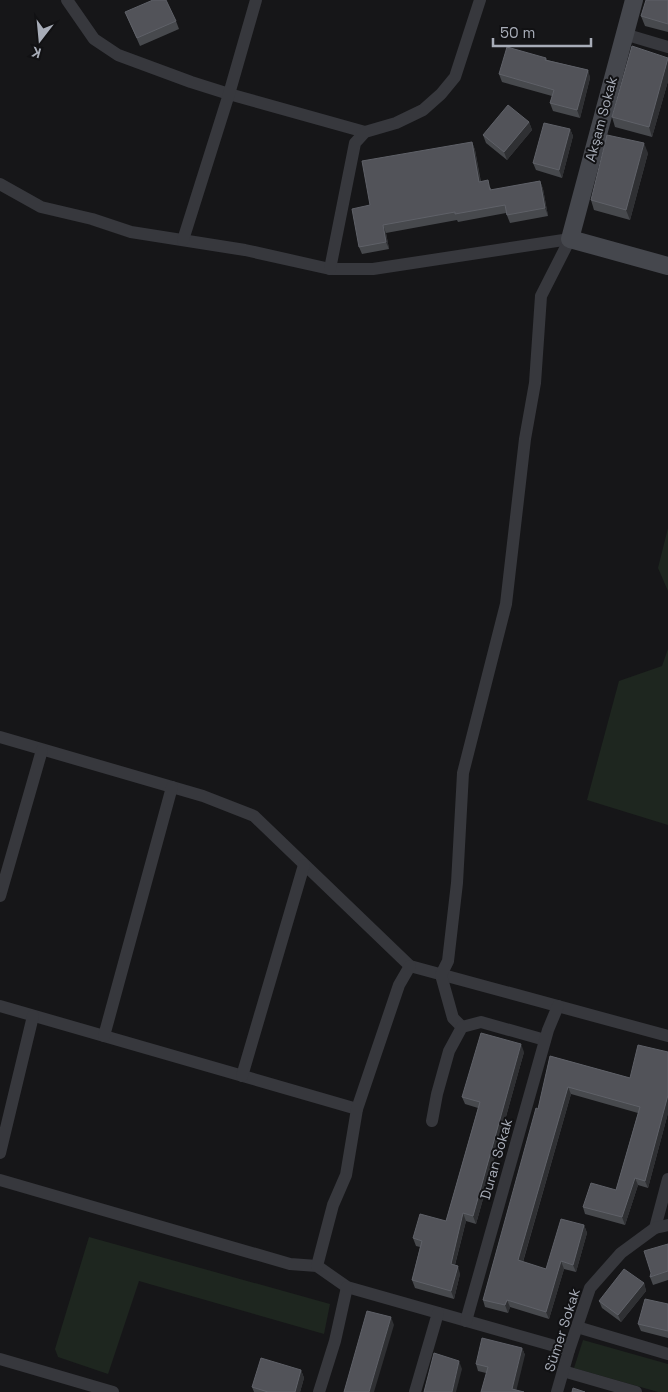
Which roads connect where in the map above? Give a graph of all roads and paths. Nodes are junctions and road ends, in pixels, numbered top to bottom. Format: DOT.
graph roads {
  1 [pos="67,0"];
  2 [pos="256,0"];
  3 [pos="480,0"];
  4 [pos="634,0"];
  5 [pos="624,34"];
  6 [pos="668,47"];
  7 [pos="229,94"];
  8 [pos="365,132"];
  9 [pos="0,184"];
  10 [pos="570,239"];
  11 [pos="183,240"];
  12 [pos="668,266"];
  13 [pos="330,269"];
  14 [pos="0,737"];
  15 [pos="42,750"];
  16 [pos="172,787"];
  17 [pos="304,865"];
  18 [pos="0,896"];
  19 [pos="410,966"];
  20 [pos="441,975"];
  21 [pos="0,1006"];
  22 [pos="558,1006"];
  23 [pos="33,1016"];
  24 [pos="462,1027"];
  25 [pos="104,1036"];
  26 [pos="668,1036"];
  27 [pos="545,1040"];
  28 [pos="242,1076"];
  29 [pos="357,1109"];
  30 [pos="432,1121"];
  31 [pos="0,1152"];
  32 [pos="668,1179"];
  33 [pos="0,1180"];
  34 [pos="668,1225"];
  35 [pos="655,1228"];
  36 [pos="318,1266"];
  37 [pos="346,1287"];
  38 [pos="438,1313"];
  39 [pos="466,1321"];
  40 [pos="577,1327"];
  41 [pos="569,1350"];
  42 [pos="668,1354"];
  43 [pos="0,1359"];
  44 [pos="564,1371"];
  45 [pos="113,1392"];
  46 [pos="320,1392"];
  47 [pos="415,1392"];
  48 [pos="557,1392"];
  49 [pos="636,1392"];
  1 -- 7 [label="street"];
  2 -- 7 [label="street"];
  3 -- 8 [label="street"];
  4 -- 5 [label="street, Akşam Sokak"];
  5 -- 6 [label="street"];
  5 -- 10 [label="street, Akşam Sokak"];
  7 -- 8 [label="street"];
  7 -- 11 [label="street"];
  8 -- 13 [label="street"];
  9 -- 11 [label="street"];
  10 -- 12 [label="street"];
  10 -- 13 [label="street"];
  10 -- 20 [label="street"];
  11 -- 13 [label="street"];
  14 -- 15 [label="street"];
  15 -- 16 [label="street"];
  15 -- 18 [label="street"];
  16 -- 17 [label="street"];
  16 -- 25 [label="street"];
  17 -- 19 [label="street"];
  17 -- 28 [label="street"];
  19 -- 20 [label="street"];
  19 -- 29 [label="street"];
  20 -- 22 [label="street"];
  20 -- 24 [label="street"];
  21 -- 23 [label="street"];
  22 -- 26 [label="street"];
  22 -- 27 [label="street, Duran Sokak"];
  23 -- 25 [label="street"];
  23 -- 31 [label="street"];
  24 -- 27 [label="street"];
  24 -- 30 [label="street"];
  25 -- 28 [label="street"];
  27 -- 39 [label="street, Duran Sokak"];
  28 -- 29 [label="street"];
  29 -- 36 [label="street"];
  32 -- 35 [label="street"];
  33 -- 36 [label="street"];
  34 -- 35 [label="street, Sümer Sokak"];
  35 -- 40 [label="street, Sümer Sokak"];
  36 -- 37 [label="street"];
  37 -- 38 [label="street"];
  37 -- 46 [label="street"];
  38 -- 39 [label="street"];
  38 -- 47 [label="street"];
  39 -- 41 [label="street"];
  40 -- 41 [label="street, Sümer Sokak"];
  40 -- 42 [label="street"];
  41 -- 44 [label="street, Sümer Sokak"];
  43 -- 45 [label="street"];
  44 -- 48 [label="street, Sümer Sokak"];
  44 -- 49 [label="street"];
}
